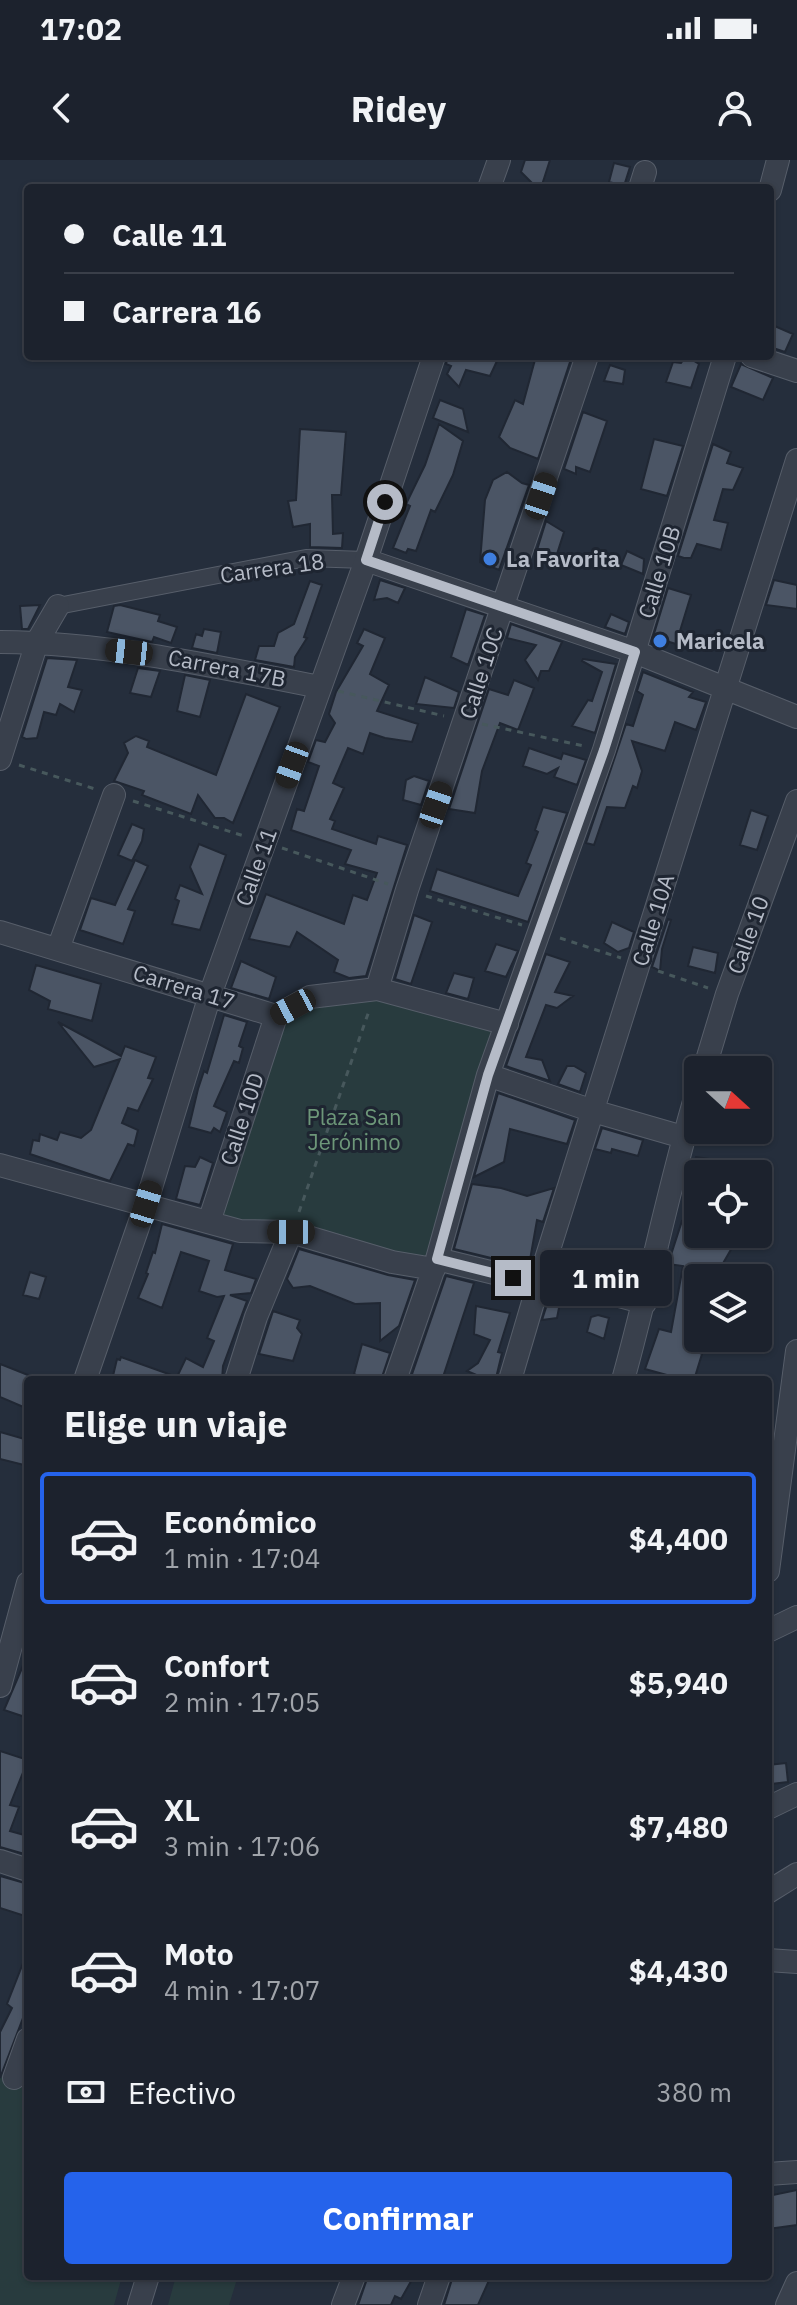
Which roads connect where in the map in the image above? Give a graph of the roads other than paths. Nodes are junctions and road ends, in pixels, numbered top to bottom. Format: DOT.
graph roads {
  1 [pos="499,160"];
  2 [pos="778,160"];
  3 [pos="490,184"];
  4 [pos="772,184"];
  5 [pos="433,360"];
  6 [pos="586,360"];
  7 [pos="724,360"];
  8 [pos="764,360"];
  9 [pos="797,371"];
  10 [pos="797,460"];
  11 [pos="366,560"];
  12 [pos="58,606"];
  13 [pos="503,607"];
  14 [pos="0,642"];
  15 [pos="37,642"];
  16 [pos="635,652"];
  17 [pos="320,687"];
  18 [pos="725,689"];
  19 [pos="797,717"];
  20 [pos="0,759"];
  21 [pos="114,795"];
  22 [pos="797,801"];
  23 [pos="0,932"];
  24 [pos="58,949"];
  25 [pos="377,989"];
  26 [pos="210,995"];
  27 [pos="276,1016"];
  28 [pos="507,1024"];
  29 [pos="708,1056"];
  30 [pos="488,1075"];
  31 [pos="593,1111"];
  32 [pos="684,1134"];
  33 [pos="683,1137"];
  34 [pos="0,1165"];
  35 [pos="146,1204"];
  36 [pos="209,1222"];
  37 [pos="291,1232"];
  38 [pos="436,1264"];
  39 [pos="540,1280"];
  40 [pos="645,1303"];
  41 [pos="797,1351"];
  42 [pos="86,1376"];
  43 [pos="237,1376"];
  44 [pos="396,1376"];
  45 [pos="511,1376"];
  46 [pos="624,1376"];
  47 [pos="783,1444"];
  48 [pos="797,1471"];
  49 [pos="772,1537"];
  50 [pos="24,1597"];
  51 [pos="797,1617"];
  52 [pos="772,1629"];
  53 [pos="0,1683"];
  54 [pos="797,1794"];
  55 [pos="772,1806"];
  56 [pos="0,1861"];
  57 [pos="24,1869"];
  58 [pos="797,1874"];
  59 [pos="772,1890"];
  60 [pos="772,1960"];
  61 [pos="797,1962"];
  62 [pos="24,2050"];
  63 [pos="14,2078"];
  64 [pos="147,2280"];
  65 [pos="352,2280"];
  66 [pos="438,2280"];
  67 [pos="797,2283"];
  68 [pos="139,2305"];
  69 [pos="343,2305"];
  70 [pos="429,2305"];
  71 [pos="787,2305"];
  1 -- 3 [label="street"];
  2 -- 4 [label="street"];
  5 -- 11 [label="street, Calle 11"];
  6 -- 13 [label="street, Calle 10C"];
  7 -- 16 [label="street, Calle 10B"];
  8 -- 9 [label="street"];
  10 -- 18 [label="street, Calle 10A"];
  11 -- 12 [label="street, Carrera 18"];
  11 -- 13 [label="street, Carrera 18"];
  11 -- 17 [label="street, Calle 11"];
  12 -- 15 [label="street"];
  13 -- 16 [label="street, Carrera 18"];
  13 -- 25 [label="street, Calle 10C"];
  14 -- 15 [label="street"];
  15 -- 17 [label="street, Carrera 17B"];
  15 -- 20 [label="street"];
  16 -- 18 [label="street, Carrera 18"];
  16 -- 28 [label="street, Calle 10B"];
  17 -- 26 [label="street, Calle 11"];
  18 -- 19 [label="street, Carrera 18"];
  18 -- 31 [label="street, Calle 10A"];
  21 -- 24 [label="street"];
  22 -- 29 [label="street, Calle 10"];
  23 -- 24 [label="street, Carrera 17"];
  24 -- 26 [label="street, Carrera 17"];
  25 -- 27 [label="street"];
  25 -- 28 [label="street"];
  26 -- 27 [label="street, Carrera 17"];
  26 -- 35 [label="street, Calle 11"];
  27 -- 36 [label="street, Calle 10D"];
  28 -- 30 [label="street, Calle 10B"];
  30 -- 31 [label="street"];
  30 -- 38 [label="street, Calle 10B"];
  31 -- 33 [label="street"];
  31 -- 39 [label="street, Calle 10A"];
  32 -- 33 [label="street"];
  33 -- 40 [label="street"];
  34 -- 35 [label="street"];
  35 -- 36 [label="street"];
  35 -- 42 [label="street, Calle 11"];
  36 -- 37 [label="street"];
  37 -- 38 [label="street"];
  37 -- 43 [label="street"];
  38 -- 39 [label="street"];
  38 -- 44 [label="street, Calle 10B"];
  39 -- 40 [label="street"];
  39 -- 45 [label="street, Calle 10A"];
  40 -- 46 [label="street"];
  41 -- 47 [label="street"];
  47 -- 48 [label="street"];
  47 -- 49 [label="street"];
  50 -- 53 [label="street"];
  51 -- 52 [label="street"];
  54 -- 55 [label="street"];
  56 -- 57 [label="street"];
  58 -- 59 [label="street"];
  60 -- 61 [label="street"];
  62 -- 63 [label="street"];
  64 -- 68 [label="street"];
  65 -- 69 [label="street"];
  66 -- 70 [label="street"];
  67 -- 71 [label="street"];
}
